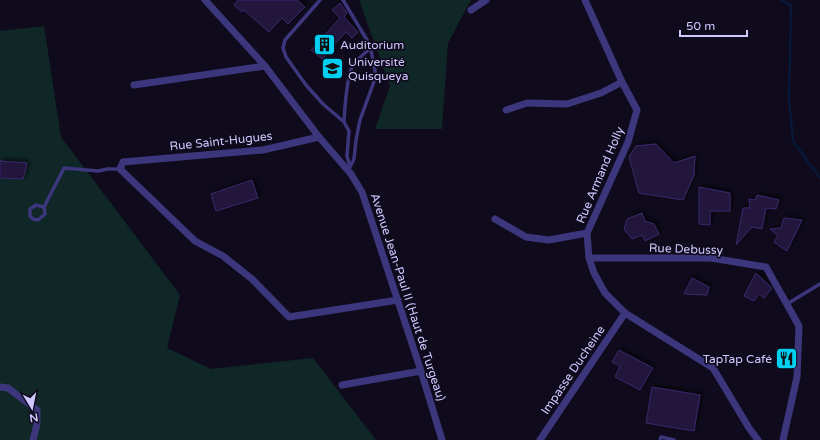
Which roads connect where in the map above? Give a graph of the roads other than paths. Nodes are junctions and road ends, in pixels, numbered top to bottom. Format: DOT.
graph roads {
  1 [pos="205,0"];
  2 [pos="320,0"];
  3 [pos="343,0"];
  4 [pos="486,0"];
  5 [pos="585,0"];
  6 [pos="471,10"];
  7 [pos="371,48"];
  8 [pos="265,66"];
  9 [pos="622,82"];
  10 [pos="134,85"];
  11 [pos="506,110"];
  12 [pos="344,122"];
  13 [pos="319,137"];
  14 [pos="350,167"];
  15 [pos="120,170"];
  16 [pos="351,174"];
  17 [pos="44,206"];
  18 [pos="495,219"];
  19 [pos="588,234"];
  20 [pos="590,258"];
  21 [pos="820,284"];
  22 [pos="398,300"];
  23 [pos="787,304"];
  24 [pos="625,313"];
  25 [pos="421,370"];
  26 [pos="342,385"];
  27 [pos="0,387"];
  28 [pos="33,440"];
  29 [pos="442,440"];
  30 [pos="540,440"];
  31 [pos="660,440"];
  32 [pos="674,440"];
  33 [pos="758,440"];
  34 [pos="783,440"];
  1 -- 8 [label="street, Avenue Jean-Paul II (Haut de Turgeau)"];
  2 -- 12 [label="lane"];
  3 -- 7 [label="lane"];
  4 -- 6 [label="street"];
  5 -- 9 [label="street, Rue Armand Holly"];
  7 -- 12 [label="lane"];
  7 -- 14 [label="lane"];
  8 -- 10 [label="street"];
  8 -- 13 [label="street, Avenue Jean-Paul II (Haut de Turgeau)"];
  9 -- 11 [label="street"];
  9 -- 19 [label="street, Rue Armand Holly"];
  12 -- 14 [label="lane"];
  13 -- 15 [label="street, Rue Saint-Hugues"];
  13 -- 16 [label="street, Avenue Jean-Paul II (Haut de Turgeau)"];
  14 -- 16 [label="lane"];
  15 -- 17 [label="lane"];
  15 -- 22 [label="street"];
  16 -- 22 [label="street, Avenue Jean-Paul II (Haut de Turgeau)"];
  17 -- 17 [label="lane"];
  18 -- 19 [label="street"];
  19 -- 20 [label="street, Rue Armand Holly"];
  20 -- 23 [label="street, Rue Debussy"];
  20 -- 24 [label="street, Rue Armand Holly"];
  21 -- 23 [label="lane"];
  22 -- 25 [label="street, Avenue Jean-Paul II (Haut de Turgeau)"];
  23 -- 34 [label="street, Rue Debussy"];
  24 -- 30 [label="street, Impasse Ducheine"];
  24 -- 33 [label="street, Rue Armand Holly"];
  25 -- 26 [label="street"];
  25 -- 29 [label="street, Avenue Jean-Paul II (Haut de Turgeau)"];
  27 -- 28 [label="street"];
  31 -- 32 [label="lane"];
}
